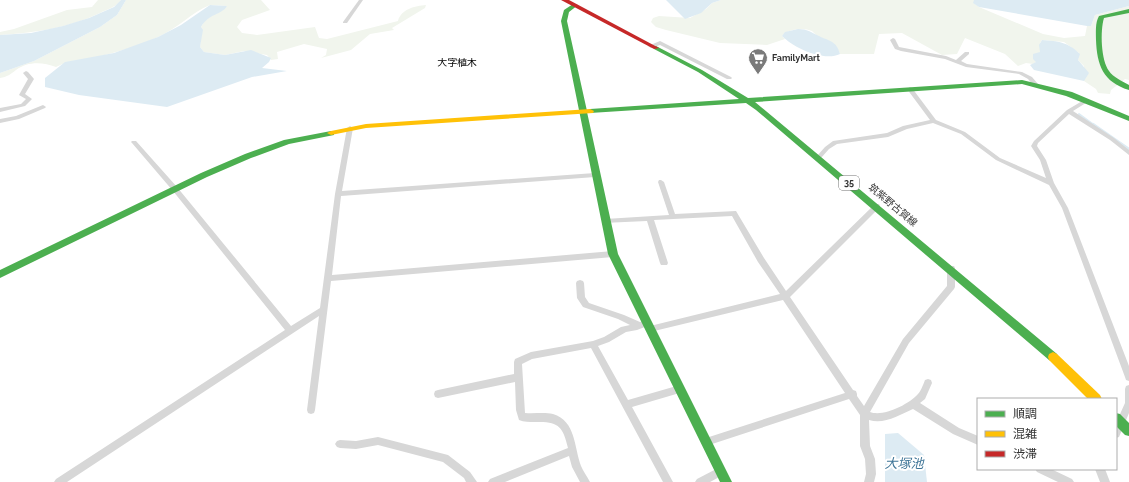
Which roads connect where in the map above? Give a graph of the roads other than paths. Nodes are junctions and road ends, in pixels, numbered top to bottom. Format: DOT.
graph roads {
  1 [pos="361,0"];
  2 [pos="556,0"];
  3 [pos="564,0"];
  4 [pos="575,5"];
  5 [pos="1129,11"];
  6 [pos="345,22"];
  7 [pos="893,40"];
  8 [pos="651,46"];
  9 [pos="967,53"];
  10 [pos="958,61"];
  11 [pos="26,73"];
  12 [pos="729,78"];
  13 [pos="1035,84"];
  14 [pos="1129,88"];
  15 [pos="910,89"];
  16 [pos="748,100"];
  17 [pos="1086,101"];
  18 [pos="44,107"];
  19 [pos="0,110"];
  20 [pos="1070,111"];
  21 [pos="582,112"];
  22 [pos="1129,119"];
  23 [pos="0,121"];
  24 [pos="934,121"];
  25 [pos="350,128"];
  26 [pos="134,142"];
  27 [pos="1129,153"];
  28 [pos="820,158"];
  29 [pos="595,175"];
  30 [pos="662,182"];
  31 [pos="1051,183"];
  32 [pos="175,190"];
  33 [pos="338,194"];
  34 [pos="877,206"];
  35 [pos="673,217"];
  36 [pos="650,218"];
  37 [pos="605,221"];
  38 [pos="613,254"];
  39 [pos="664,263"];
  40 [pos="951,268"];
  41 [pos="0,274"];
  42 [pos="329,278"];
  43 [pos="580,283"];
  44 [pos="786,296"];
  45 [pos="324,309"];
  46 [pos="646,326"];
  47 [pos="290,331"];
  48 [pos="593,344"];
  49 [pos="518,377"];
  50 [pos="1129,377"];
  51 [pos="928,382"];
  52 [pos="680,389"];
  53 [pos="1129,389"];
  54 [pos="438,394"];
  55 [pos="853,394"];
  56 [pos="1095,398"];
  57 [pos="1129,403"];
  58 [pos="913,404"];
  59 [pos="626,405"];
  60 [pos="311,410"];
  61 [pos="864,414"];
  62 [pos="1117,419"];
  63 [pos="1129,431"];
  64 [pos="1117,432"];
  65 [pos="977,441"];
  66 [pos="706,442"];
  67 [pos="340,444"];
  68 [pos="572,451"];
  69 [pos="1042,470"];
  70 [pos="1100,470"];
  71 [pos="720,472"];
  72 [pos="59,482"];
  73 [pos="472,482"];
  74 [pos="493,482"];
  75 [pos="585,482"];
  76 [pos="668,482"];
  77 [pos="700,482"];
  78 [pos="726,482"];
  79 [pos="869,482"];
  80 [pos="1069,482"];
  81 [pos="1105,482"];
  1 -- 6 [label="street"];
  2 -- 4 [label="street, 筑紫野古賀線 / 35"];
  3 -- 4 [label="street, 筑紫野古賀線 / 35"];
  4 -- 8 [label="street, 筑紫野古賀線 / 35"];
  4 -- 21 [label="street"];
  5 -- 14 [label="street"];
  7 -- 10 [label="street"];
  8 -- 12 [label="street"];
  8 -- 16 [label="street, 筑紫野古賀線 / 35"];
  9 -- 10 [label="street"];
  10 -- 13 [label="street"];
  11 -- 19 [label="street"];
  13 -- 15 [label="street"];
  13 -- 17 [label="street"];
  15 -- 16 [label="street"];
  15 -- 24 [label="street"];
  16 -- 21 [label="street"];
  16 -- 28 [label="street, 筑紫野古賀線 / 35"];
  17 -- 20 [label="street"];
  17 -- 22 [label="street"];
  18 -- 23 [label="street"];
  20 -- 27 [label="street"];
  20 -- 31 [label="street"];
  21 -- 25 [label="street"];
  21 -- 29 [label="street"];
  24 -- 28 [label="street"];
  24 -- 31 [label="street"];
  25 -- 32 [label="street"];
  25 -- 33 [label="street"];
  26 -- 32 [label="street"];
  28 -- 34 [label="street, 筑紫野古賀線 / 35"];
  29 -- 33 [label="street"];
  29 -- 37 [label="street"];
  30 -- 35 [label="street"];
  31 -- 50 [label="street"];
  32 -- 41 [label="street"];
  32 -- 47 [label="street"];
  33 -- 42 [label="street"];
  34 -- 40 [label="street, 筑紫野古賀線 / 35"];
  34 -- 44 [label="street"];
  35 -- 36 [label="street"];
  35 -- 44 [label="street"];
  36 -- 37 [label="street"];
  36 -- 39 [label="street"];
  37 -- 38 [label="street"];
  38 -- 42 [label="street"];
  38 -- 46 [label="street"];
  40 -- 56 [label="street, 筑紫野古賀線 / 35"];
  40 -- 61 [label="street"];
  42 -- 45 [label="street"];
  43 -- 46 [label="street"];
  44 -- 46 [label="street"];
  44 -- 55 [label="street"];
  45 -- 47 [label="street"];
  45 -- 60 [label="street"];
  46 -- 48 [label="street"];
  46 -- 52 [label="street"];
  47 -- 72 [label="street"];
  48 -- 49 [label="street"];
  48 -- 59 [label="street"];
  49 -- 54 [label="street"];
  49 -- 68 [label="street"];
  51 -- 58 [label="street"];
  52 -- 59 [label="street"];
  52 -- 66 [label="street"];
  53 -- 57 [label="street"];
  55 -- 61 [label="street"];
  55 -- 66 [label="street"];
  57 -- 64 [label="street"];
  58 -- 61 [label="street"];
  58 -- 65 [label="street"];
  59 -- 76 [label="street"];
  61 -- 79 [label="street"];
  62 -- 63 [label="street"];
  66 -- 71 [label="street"];
  67 -- 73 [label="street"];
  68 -- 74 [label="street"];
  68 -- 75 [label="street"];
  69 -- 80 [label="street"];
  70 -- 81 [label="street"];
  71 -- 77 [label="street"];
  71 -- 78 [label="street"];
}
